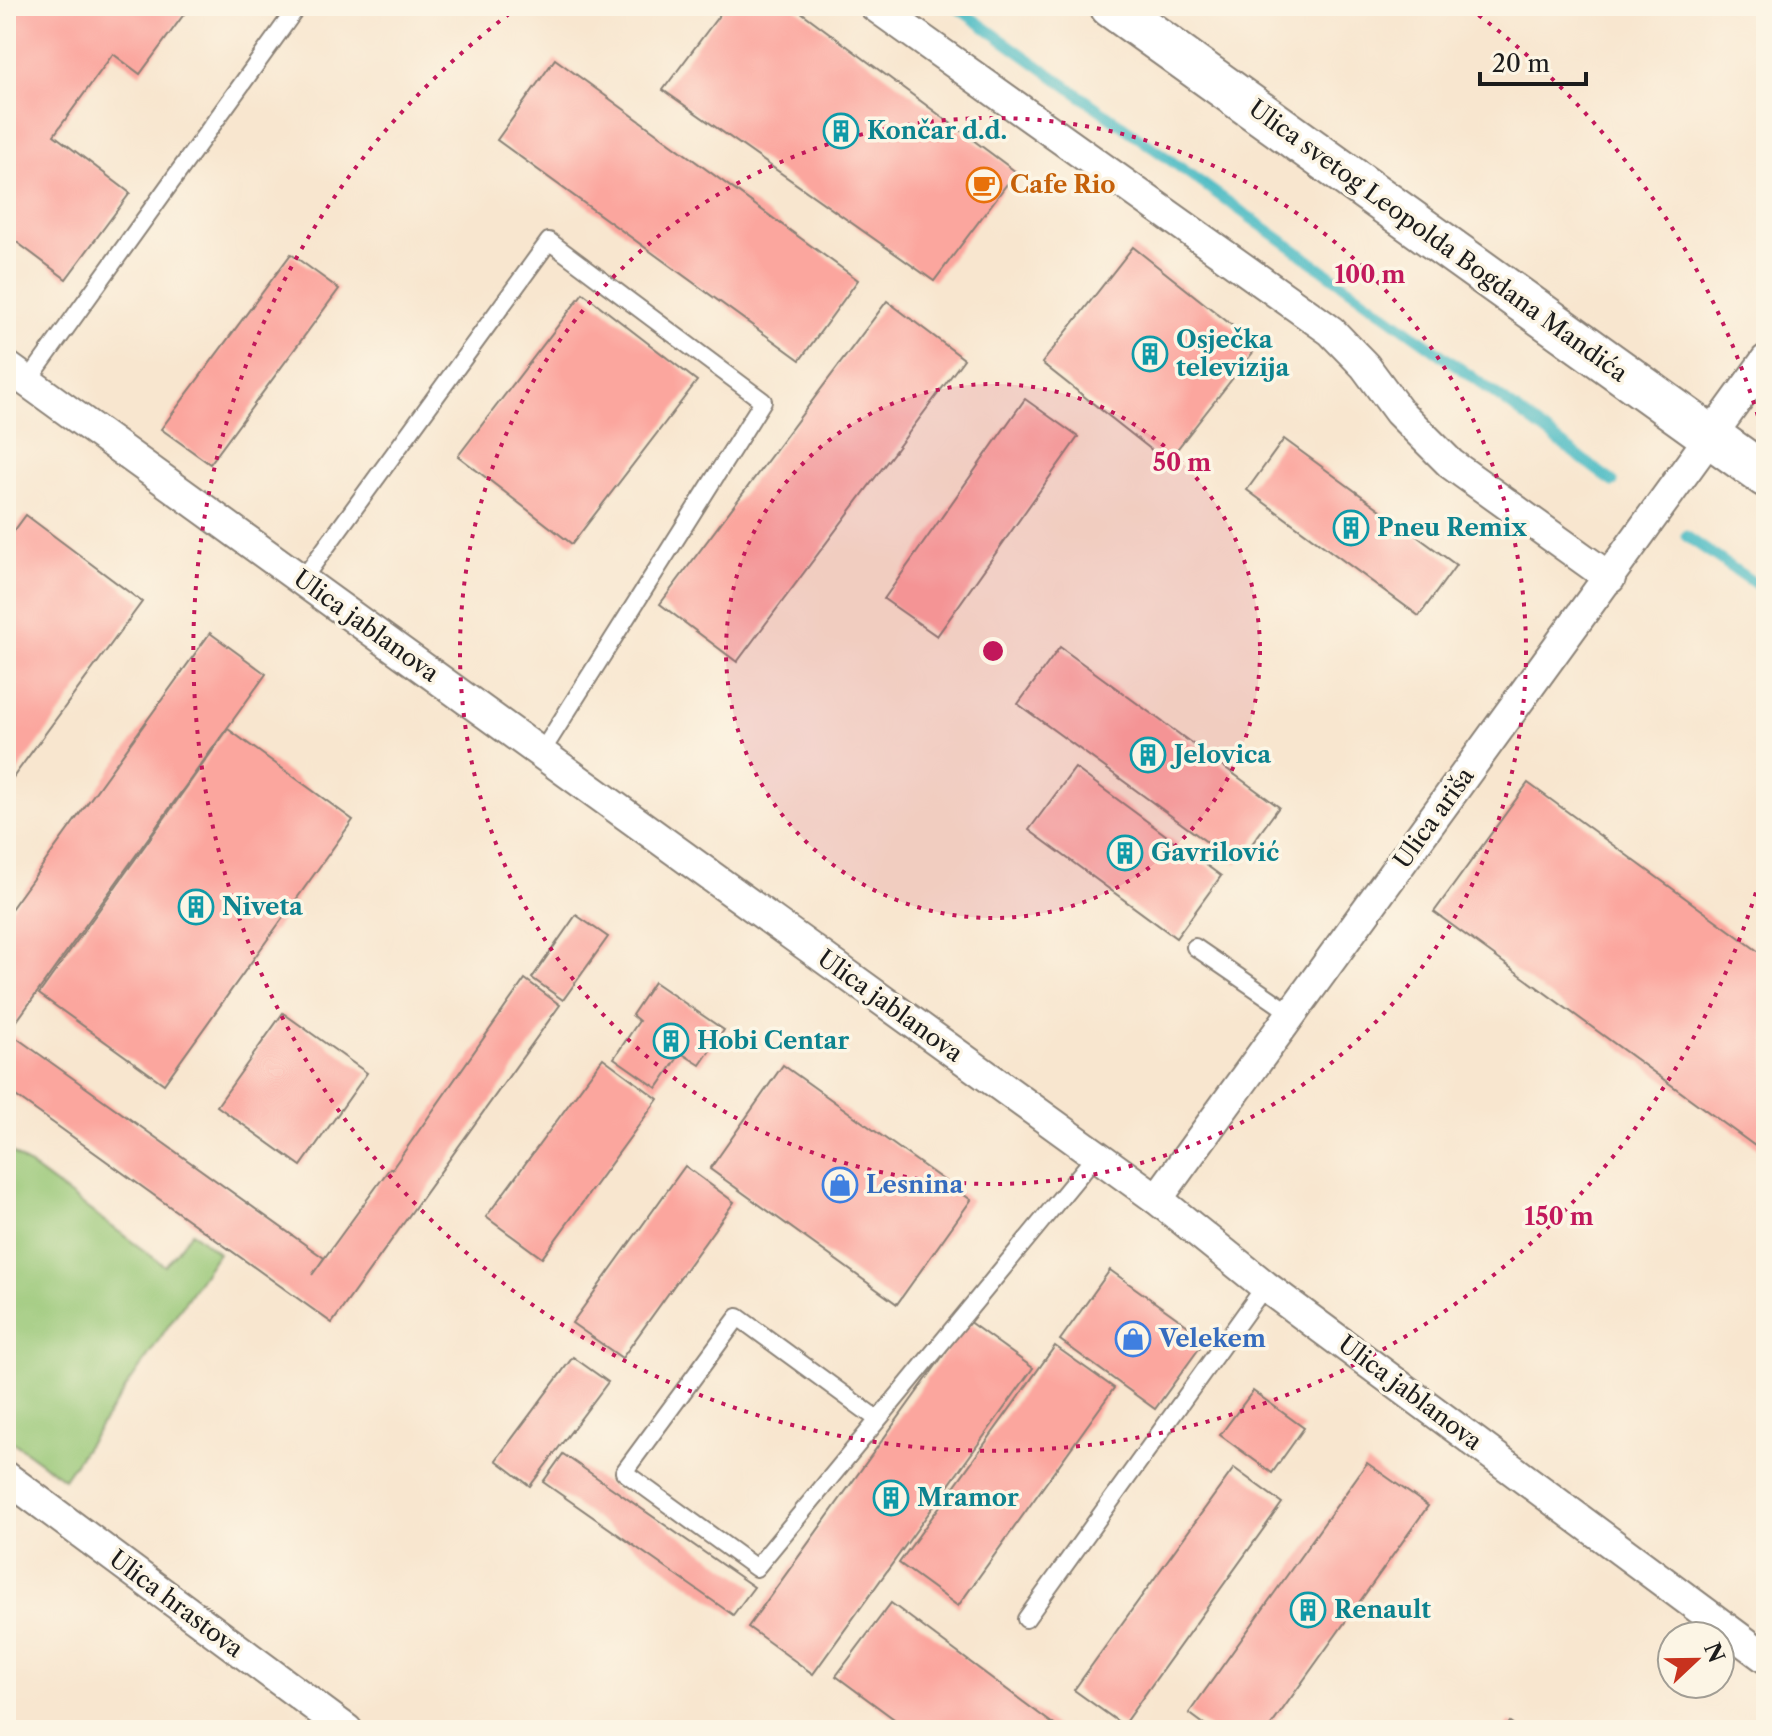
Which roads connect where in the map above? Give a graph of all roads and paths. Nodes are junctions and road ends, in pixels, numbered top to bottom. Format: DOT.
graph roads {
  1 [pos="298,6"];
  2 [pos="875,6"];
  3 [pos="1111,6"];
  4 [pos="1766,360"];
  5 [pos="17,373"];
  6 [pos="1712,437"];
  7 [pos="1766,476"];
  8 [pos="1610,578"];
  9 [pos="302,580"];
  10 [pos="541,753"];
  11 [pos="1195,947"];
  12 [pos="1291,1013"];
  13 [pos="1096,1155"];
  14 [pos="1157,1199"];
  15 [pos="1265,1286"];
  16 [pos="877,1419"];
  17 [pos="6,1477"];
  18 [pos="1026,1619"];
  19 [pos="1766,1658"];
  20 [pos="347,1730"];
  1 -- 5 [label="lane"];
  2 -- 8 [label="street"];
  3 -- 6 [label="main road, Ulica svetog Leopolda Bogdana Mandića"];
  4 -- 6 [label="street, Ulica ariša"];
  5 -- 9 [label="street, Ulica jablanova"];
  6 -- 7 [label="main road, Ulica svetog Leopolda Bogdana Mandića"];
  6 -- 8 [label="street, Ulica ariša"];
  8 -- 12 [label="street, Ulica ariša"];
  9 -- 10 [label="street, Ulica jablanova"];
  9 -- 10 [label="lane"];
  10 -- 13 [label="street, Ulica jablanova"];
  11 -- 12 [label="lane"];
  12 -- 14 [label="street, Ulica ariša"];
  13 -- 14 [label="street, Ulica jablanova"];
  13 -- 16 [label="lane"];
  14 -- 15 [label="street, Ulica jablanova"];
  15 -- 18 [label="lane"];
  15 -- 19 [label="street, Ulica jablanova"];
  16 -- 16 [label="lane"];
  17 -- 20 [label="street, Ulica hrastova"];
}
